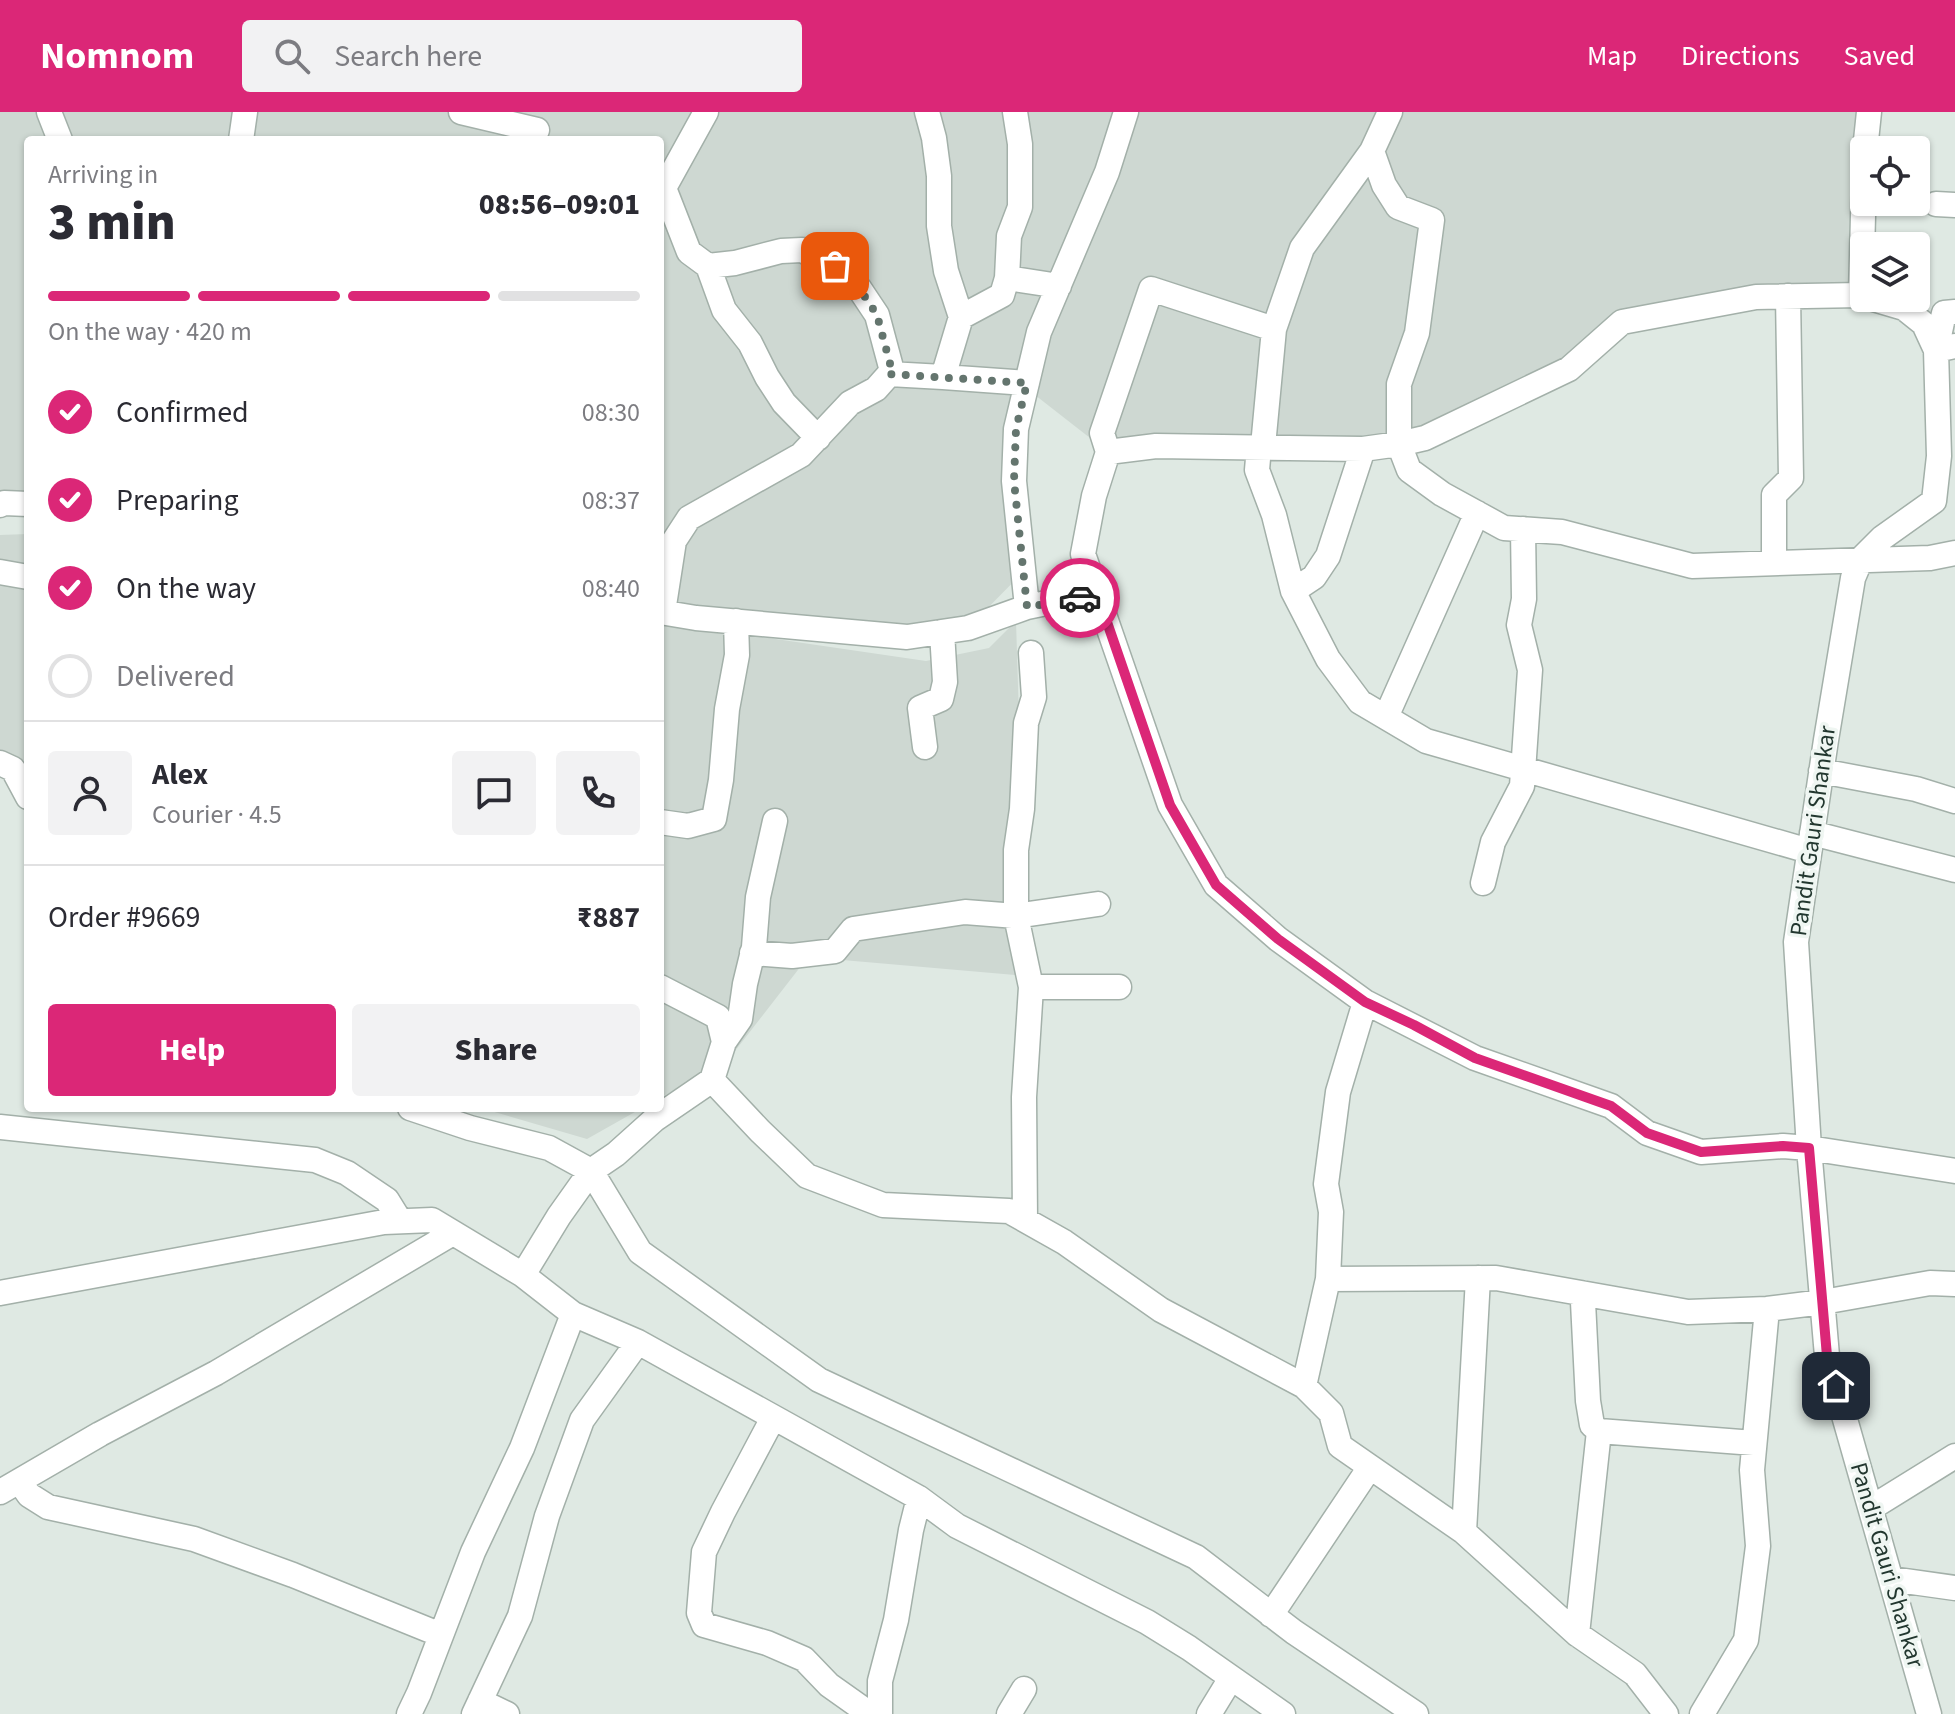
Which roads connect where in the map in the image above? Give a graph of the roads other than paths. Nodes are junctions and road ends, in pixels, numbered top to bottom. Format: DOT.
graph roads {
  1 [pos="49,112"];
  2 [pos="245,112"];
  3 [pos="461,112"];
  4 [pos="706,112"];
  5 [pos="927,112"];
  6 [pos="1015,112"];
  7 [pos="1126,112"];
  8 [pos="1390,112"];
  9 [pos="1869,112"];
  10 [pos="538,127"];
  11 [pos="58,136"];
  12 [pos="242,136"];
  13 [pos="1866,136"];
  14 [pos="1372,151"];
  15 [pos="664,185"];
  16 [pos="664,193"];
  17 [pos="708,266"];
  18 [pos="1007,278"];
  19 [pos="1059,286"];
  20 [pos="1788,296"];
  21 [pos="1850,297"];
  22 [pos="1909,312"];
  23 [pos="1955,312"];
  24 [pos="961,317"];
  25 [pos="1274,329"];
  26 [pos="1946,348"];
  27 [pos="889,374"];
  28 [pos="943,377"];
  29 [pos="1027,383"];
  30 [pos="818,438"];
  31 [pos="1399,444"];
  32 [pos="1259,447"];
  33 [pos="1363,449"];
  34 [pos="1108,452"];
  35 [pos="24,504"];
  36 [pos="0,505"];
  37 [pos="1477,513"];
  38 [pos="1523,529"];
  39 [pos="667,538"];
  40 [pos="1955,553"];
  41 [pos="1861,559"];
  42 [pos="1774,562"];
  43 [pos="0,572"];
  44 [pos="24,576"];
  45 [pos="664,582"];
  46 [pos="1293,591"];
  47 [pos="1098,596"];
  48 [pos="1027,607"];
  49 [pos="664,612"];
  50 [pos="736,621"];
  51 [pos="942,632"];
  52 [pos="1031,653"];
  53 [pos="1386,717"];
  54 [pos="925,747"];
  55 [pos="0,763"];
  56 [pos="1524,769"];
  57 [pos="1821,771"];
  58 [pos="24,790"];
  59 [pos="1955,801"];
  60 [pos="775,821"];
  61 [pos="664,823"];
  62 [pos="1811,842"];
  63 [pos="1955,870"];
  64 [pos="1483,883"];
  65 [pos="1098,904"];
  66 [pos="1016,916"];
  67 [pos="752,953"];
  68 [pos="1031,987"];
  69 [pos="1119,987"];
  70 [pos="664,989"];
  71 [pos="1365,1002"];
  72 [pos="724,1042"];
  73 [pos="712,1080"];
  74 [pos="422,1112"];
  75 [pos="0,1127"];
  76 [pos="1809,1148"];
  77 [pos="591,1171"];
  78 [pos="1955,1171"];
  79 [pos="1025,1220"];
  80 [pos="400,1221"];
  81 [pos="453,1233"];
  82 [pos="523,1275"];
  83 [pos="1478,1278"];
  84 [pos="1328,1279"];
  85 [pos="1955,1284"];
  86 [pos="0,1293"];
  87 [pos="1581,1293"];
  88 [pos="1823,1302"];
  89 [pos="1767,1309"];
  90 [pos="573,1314"];
  91 [pos="638,1342"];
  92 [pos="1304,1386"];
  93 [pos="773,1418"];
  94 [pos="1599,1431"];
  95 [pos="1754,1443"];
  96 [pos="1955,1456"];
  97 [pos="1370,1467"];
  98 [pos="9,1486"];
  99 [pos="919,1498"];
  100 [pos="1871,1508"];
  101 [pos="1464,1532"];
  102 [pos="1891,1579"];
  103 [pos="1955,1588"];
  104 [pos="1271,1615"];
  105 [pos="1577,1634"];
  106 [pos="441,1635"];
  107 [pos="1231,1678"];
  108 [pos="1024,1689"];
  109 [pos="477,1707"];
  110 [pos="409,1714"];
  111 [pos="507,1714"];
  112 [pos="870,1714"];
  113 [pos="880,1714"];
  114 [pos="1009,1714"];
  115 [pos="1209,1714"];
  116 [pos="1283,1714"];
  117 [pos="1416,1714"];
  118 [pos="1666,1714"];
  119 [pos="1702,1714"];
  120 [pos="1929,1714"];
  1 -- 11 [label="street"];
  2 -- 12 [label="street"];
  3 -- 10 [label="street"];
  4 -- 15 [label="street"];
  5 -- 24 [label="street"];
  6 -- 18 [label="street"];
  7 -- 19 [label="street"];
  8 -- 14 [label="street"];
  9 -- 13 [label="street"];
  14 -- 25 [label="street"];
  14 -- 31 [label="street"];
  16 -- 17 [label="street"];
  17 -- 27 [label="street"];
  17 -- 30 [label="street"];
  18 -- 19 [label="street"];
  18 -- 24 [label="street"];
  19 -- 29 [label="street"];
  20 -- 21 [label="street"];
  20 -- 31 [label="street"];
  20 -- 42 [label="street"];
  22 -- 26 [label="street"];
  23 -- 26 [label="street"];
  24 -- 28 [label="street"];
  25 -- 32 [label="street"];
  25 -- 34 [label="street"];
  26 -- 41 [label="street"];
  27 -- 28 [label="street"];
  27 -- 30 [label="street"];
  28 -- 29 [label="street"];
  29 -- 48 [label="street"];
  30 -- 39 [label="street"];
  31 -- 33 [label="street"];
  31 -- 37 [label="street"];
  32 -- 33 [label="street"];
  32 -- 34 [label="street"];
  32 -- 46 [label="street"];
  33 -- 46 [label="street"];
  34 -- 47 [label="street"];
  35 -- 36 [label="street"];
  37 -- 38 [label="street"];
  37 -- 53 [label="street"];
  38 -- 42 [label="street"];
  38 -- 56 [label="street"];
  39 -- 45 [label="street"];
  40 -- 41 [label="street"];
  41 -- 42 [label="street"];
  41 -- 57 [label="street, Pandit Gauri Shankar"];
  43 -- 44 [label="street"];
  46 -- 53 [label="street"];
  47 -- 48 [label="street"];
  47 -- 71 [label="street"];
  48 -- 51 [label="street"];
  49 -- 50 [label="street"];
  50 -- 51 [label="street"];
  50 -- 61 [label="street"];
  51 -- 54 [label="street"];
  52 -- 66 [label="street"];
  53 -- 56 [label="street"];
  55 -- 58 [label="street"];
  56 -- 62 [label="street"];
  56 -- 64 [label="street"];
  57 -- 59 [label="street"];
  57 -- 62 [label="street, Pandit Gauri Shankar"];
  60 -- 67 [label="street"];
  62 -- 63 [label="street"];
  62 -- 76 [label="street, Pandit Gauri Shankar"];
  65 -- 66 [label="street"];
  66 -- 67 [label="street"];
  66 -- 68 [label="street"];
  67 -- 72 [label="street"];
  68 -- 69 [label="street"];
  68 -- 79 [label="street"];
  70 -- 72 [label="street"];
  71 -- 76 [label="street"];
  71 -- 84 [label="street"];
  72 -- 73 [label="street"];
  73 -- 77 [label="street"];
  73 -- 79 [label="street"];
  74 -- 77 [label="street"];
  75 -- 80 [label="street"];
  76 -- 78 [label="street"];
  76 -- 88 [label="street, Pandit Gauri Shankar"];
  77 -- 82 [label="street"];
  77 -- 104 [label="street"];
  79 -- 92 [label="street"];
  80 -- 81 [label="street"];
  80 -- 86 [label="street"];
  81 -- 82 [label="street"];
  81 -- 98 [label="street"];
  82 -- 90 [label="street"];
  83 -- 84 [label="street"];
  83 -- 87 [label="street"];
  83 -- 101 [label="street"];
  84 -- 92 [label="street"];
  85 -- 88 [label="street"];
  87 -- 89 [label="street"];
  87 -- 94 [label="street"];
  88 -- 89 [label="street"];
  88 -- 100 [label="street, Pandit Gauri Shankar"];
  89 -- 95 [label="street"];
  90 -- 91 [label="street"];
  90 -- 106 [label="street"];
  91 -- 93 [label="street"];
  91 -- 109 [label="street"];
  92 -- 97 [label="street"];
  93 -- 99 [label="street"];
  93 -- 112 [label="street"];
  94 -- 95 [label="street"];
  94 -- 105 [label="street"];
  95 -- 119 [label="street"];
  96 -- 100 [label="street"];
  97 -- 101 [label="street"];
  97 -- 104 [label="street"];
  98 -- 106 [label="street"];
  99 -- 107 [label="street"];
  99 -- 113 [label="street"];
  100 -- 102 [label="street, Pandit Gauri Shankar"];
  101 -- 105 [label="street"];
  102 -- 103 [label="street"];
  102 -- 120 [label="street, Pandit Gauri Shankar"];
  104 -- 117 [label="street"];
  105 -- 118 [label="street"];
  106 -- 110 [label="street"];
  107 -- 115 [label="street"];
  107 -- 116 [label="street"];
  108 -- 114 [label="street"];
  109 -- 111 [label="street"];
}
